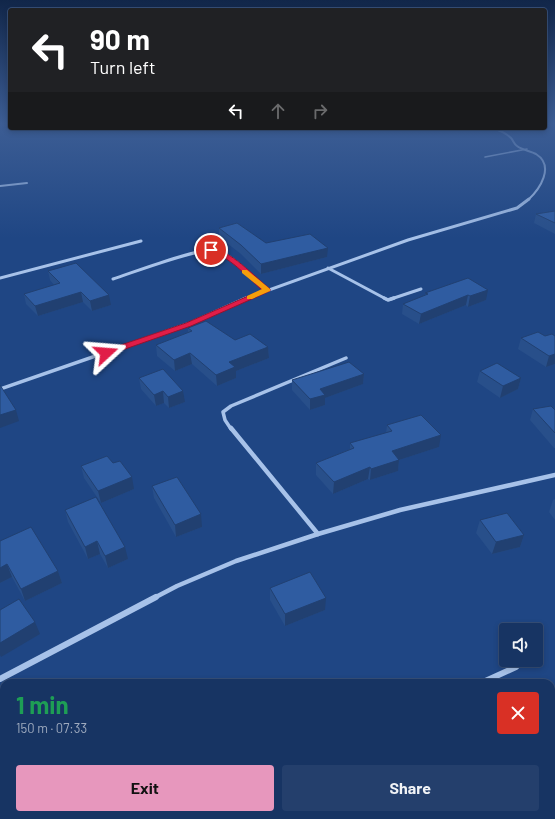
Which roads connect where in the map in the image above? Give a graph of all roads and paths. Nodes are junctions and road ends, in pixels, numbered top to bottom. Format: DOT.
graph roads {
  1 [pos="545,162"];
  2 [pos="27,183"];
  3 [pos="0,186"];
  4 [pos="141,241"];
  5 [pos="328,268"];
  6 [pos="0,278"];
  7 [pos="112,279"];
  8 [pos="421,289"];
  9 [pos="267,290"];
  10 [pos="346,358"];
  11 [pos="0,389"];
  12 [pos="555,474"];
  13 [pos="318,534"];
  14 [pos="516,667"];
  15 [pos="0,679"];
  16 [pos="490,679"];
  1 -- 5 [label="street"];
  2 -- 3 [label="street"];
  4 -- 6 [label="street"];
  5 -- 8 [label="street"];
  5 -- 9 [label="street"];
  7 -- 9 [label="street"];
  9 -- 11 [label="street"];
  10 -- 13 [label="street"];
  12 -- 13 [label="street"];
  13 -- 15 [label="street"];
  14 -- 16 [label="street"];
}
